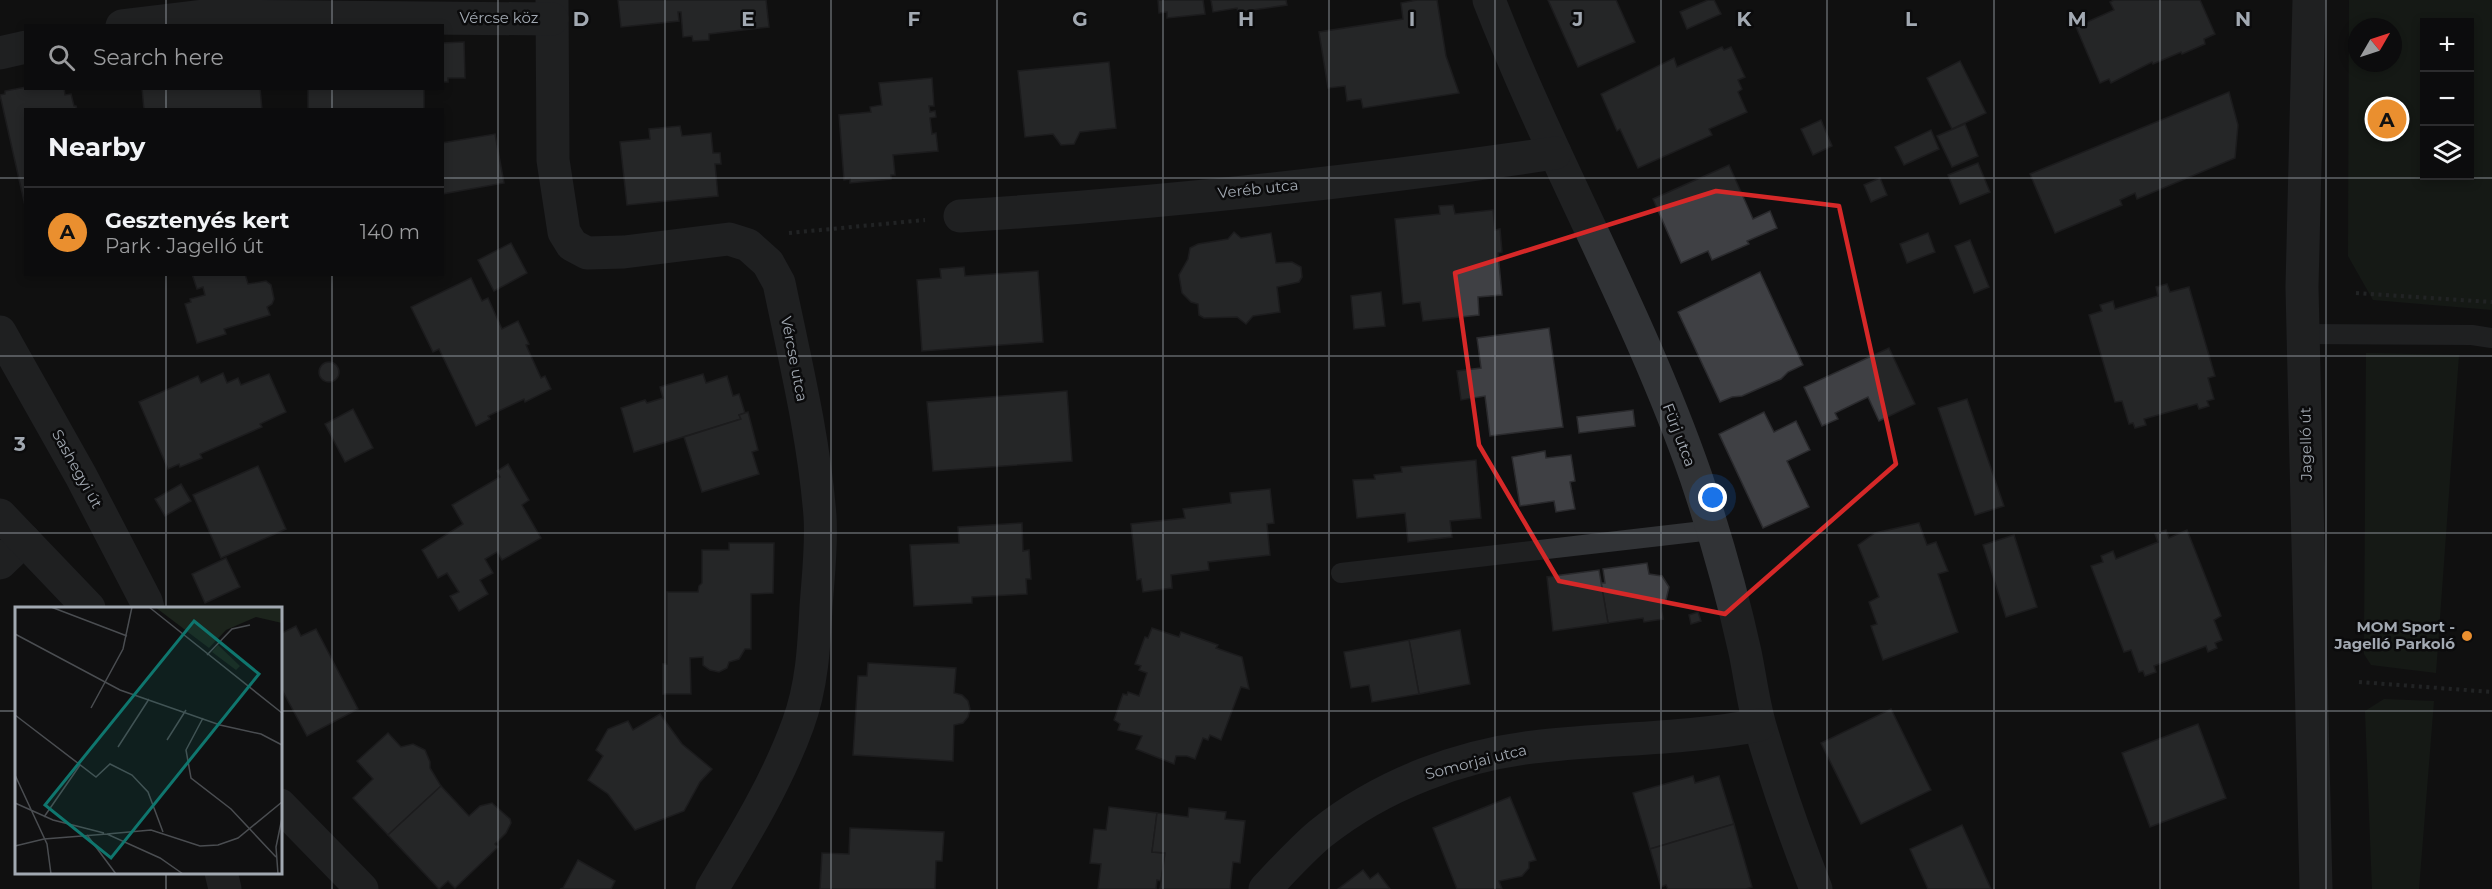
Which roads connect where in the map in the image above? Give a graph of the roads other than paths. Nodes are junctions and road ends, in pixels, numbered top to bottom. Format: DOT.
graph roads {
  1 [pos="1489,0"];
  2 [pos="2309,0"];
  3 [pos="552,9"];
  4 [pos="137,24"];
  5 [pos="24,47"];
  6 [pos="0,53"];
  7 [pos="1555,153"];
  8 [pos="960,216"];
  9 [pos="0,332"];
  10 [pos="2303,334"];
  11 [pos="2492,338"];
  12 [pos="0,515"];
  13 [pos="1712,530"];
  14 [pos="24,540"];
  15 [pos="0,563"];
  16 [pos="1341,573"];
  17 [pos="87,607"];
  18 [pos="148,607"];
  19 [pos="1760,725"];
  20 [pos="282,808"];
  21 [pos="221,874"];
  22 [pos="225,889"];
  23 [pos="362,889"];
  24 [pos="712,889"];
  25 [pos="1265,889"];
  26 [pos="1816,889"];
  27 [pos="2316,889"];
  1 -- 7 [label="street, Fürj utca"];
  2 -- 10 [label="street, Jagelló út"];
  3 -- 4 [label="street, Vércse köz"];
  3 -- 24 [label="street, Vércse utca"];
  5 -- 6 [label="street"];
  7 -- 8 [label="street, Veréb utca"];
  7 -- 13 [label="street, Fürj utca"];
  9 -- 18 [label="street, Sashegyi út"];
  10 -- 11 [label="lane"];
  10 -- 27 [label="street, Jagelló út"];
  12 -- 14 [label="street"];
  13 -- 16 [label="lane"];
  13 -- 19 [label="street, Fürj utca"];
  14 -- 15 [label="street"];
  14 -- 17 [label="street"];
  19 -- 25 [label="street, Somorjai utca"];
  19 -- 26 [label="street, Fürj utca"];
  20 -- 23 [label="street"];
  21 -- 22 [label="street"];
}
